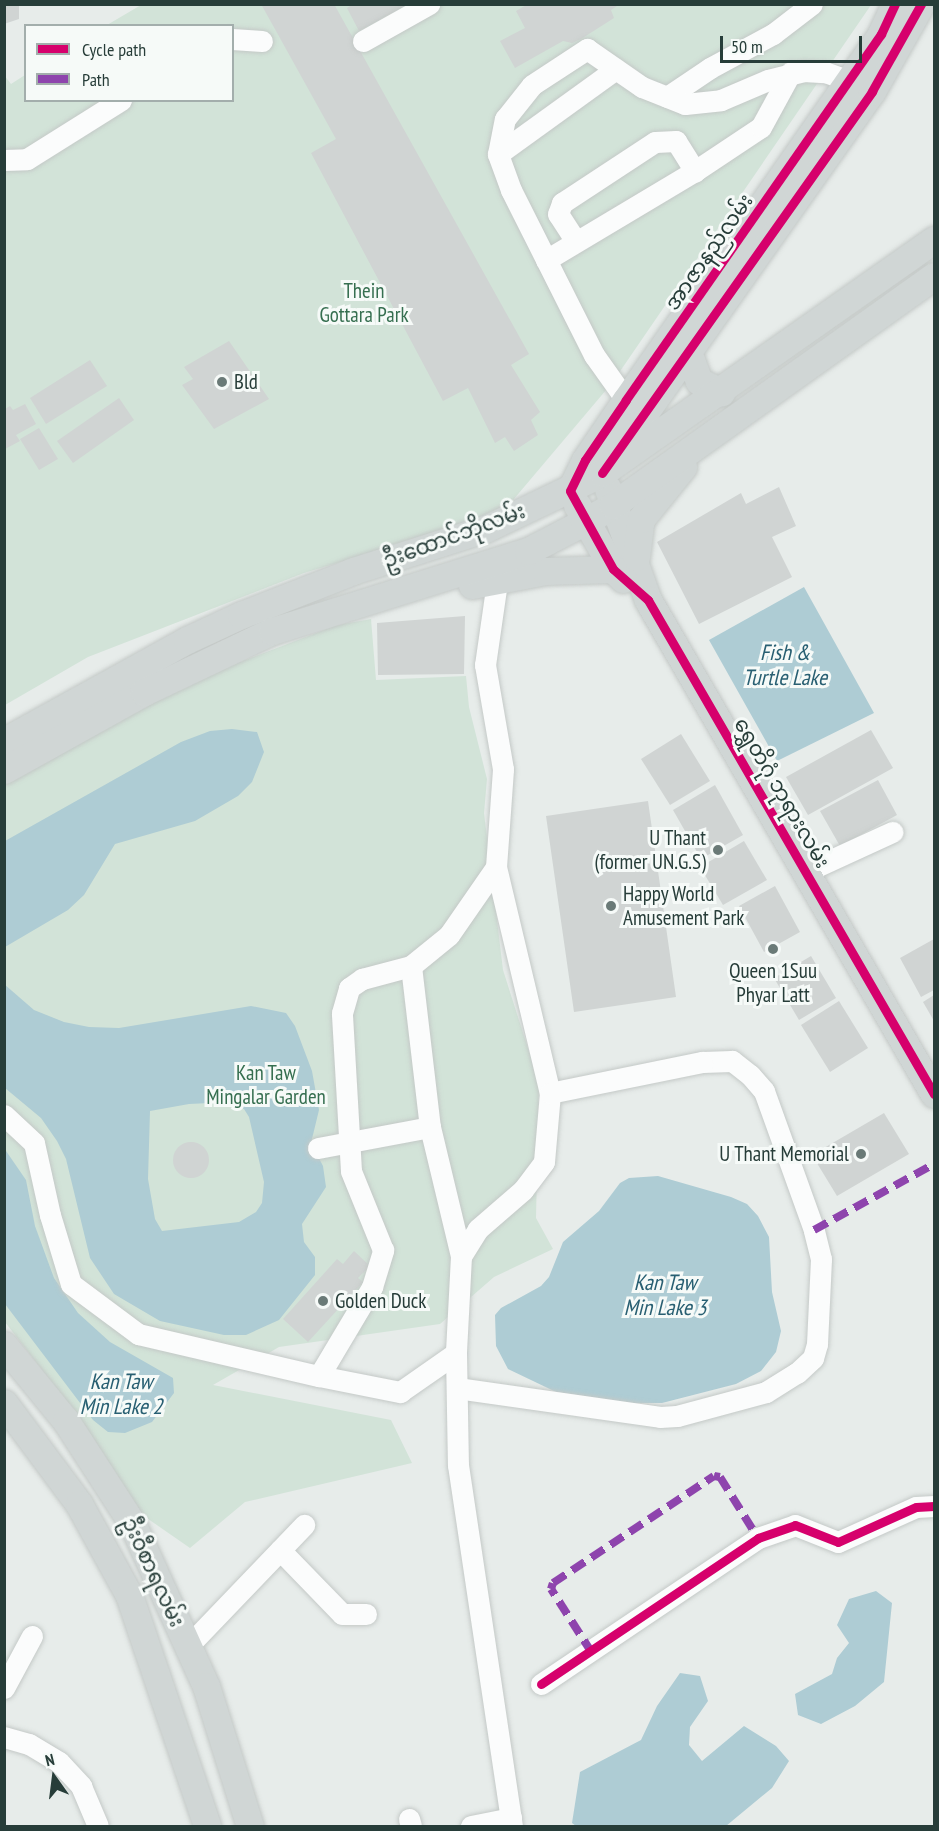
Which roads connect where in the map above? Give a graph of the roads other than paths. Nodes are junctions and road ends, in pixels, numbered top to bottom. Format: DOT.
graph roads {
  1 [pos="429,4"];
  2 [pos="812,4"];
  3 [pos="917,9"];
  4 [pos="234,39"];
  5 [pos="262,41"];
  6 [pos="363,41"];
  7 [pos="616,69"];
  8 [pos="791,72"];
  9 [pos="861,85"];
  10 [pos="667,97"];
  11 [pos="118,102"];
  12 [pos="498,154"];
  13 [pos="4,160"];
  14 [pos="695,171"];
  15 [pos="575,240"];
  16 [pos="934,240"];
  17 [pos="546,260"];
  18 [pos="934,276"];
  19 [pos="689,354"];
  20 [pos="721,392"];
  21 [pos="626,400"];
  22 [pos="721,428"];
  23 [pos="602,473"];
  24 [pos="570,490"];
  25 [pos="613,505"];
  26 [pos="584,522"];
  27 [pos="624,563"];
  28 [pos="498,571"];
  29 [pos="4,741"];
  30 [pos="4,770"];
  31 [pos="891,831"];
  32 [pos="496,867"];
  33 [pos="807,871"];
  34 [pos="411,966"];
  35 [pos="927,1067"];
  36 [pos="550,1094"];
  37 [pos="934,1094"];
  38 [pos="4,1115"];
  39 [pos="430,1127"];
  40 [pos="348,1143"];
  41 [pos="318,1148"];
  42 [pos="461,1256"];
  43 [pos="4,1345"];
  44 [pos="456,1353"];
  45 [pos="320,1376"];
  46 [pos="457,1388"];
  47 [pos="4,1403"];
  48 [pos="97,1468"];
  49 [pos="68,1488"];
  50 [pos="934,1506"];
  51 [pos="304,1525"];
  52 [pos="280,1550"];
  53 [pos="366,1614"];
  54 [pos="32,1636"];
  55 [pos="193,1657"];
  56 [pos="160,1682"];
  57 [pos="541,1684"];
  58 [pos="4,1688"];
  59 [pos="4,1737"];
  60 [pos="512,1822"];
  61 [pos="99,1827"];
  62 [pos="207,1827"];
  63 [pos="250,1827"];
  64 [pos="471,1827"];
  1 -- 6 [label="street"];
  2 -- 10 [label="street"];
  3 -- 9 [label="main road, အာဇာနည်လမ်း"];
  4 -- 5 [label="street"];
  7 -- 10 [label="street"];
  7 -- 12 [label="street"];
  7 -- 12 [label="street"];
  8 -- 9 [label="street"];
  8 -- 10 [label="street"];
  8 -- 14 [label="street"];
  9 -- 19 [label="main road, အာဇာနည်လမ်း"];
  9 -- 21 [label="main road, အာဇာနည်လမ်း"];
  11 -- 13 [label="street"];
  12 -- 17 [label="street"];
  14 -- 15 [label="street"];
  14 -- 15 [label="street"];
  15 -- 17 [label="street"];
  16 -- 20 [label="main road, ဦးထောင်ဘိုလမ်း"];
  17 -- 21 [label="street"];
  18 -- 22 [label="main road, ဦးထောင်ဘိုလမ်း"];
  19 -- 20 [label="main road"];
  19 -- 23 [label="main road, အာဇာနည်လမ်း"];
  20 -- 23 [label="main road, ဦးထောင်ဘိုလမ်း"];
  21 -- 24 [label="main road, အာဇာနည်လမ်း"];
  22 -- 25 [label="main road, ဦးထောင်ဘိုလမ်း"];
  22 -- 27 [label="main road"];
  23 -- 24 [label="main road, ဦးထောင်ဘိုလမ်း"];
  23 -- 25 [label="main road, ရွှေတိဂုံ ဘုရားလမ်း"];
  24 -- 26 [label="main road"];
  24 -- 29 [label="main road, ဦးထောင်ဘိုလမ်း"];
  25 -- 26 [label="main road, ဦးထောင်ဘိုလမ်း"];
  25 -- 27 [label="main road, ရွှေတိဂုံ ဘုရားလမ်း"];
  26 -- 27 [label="main road, ရွှေတိဂုံ ဘုရားလမ်း"];
  26 -- 28 [label="main road, ဦးထောင်ဘိုလမ်း"];
  27 -- 28 [label="main road"];
  27 -- 33 [label="main road, ရွှေတိဂုံ ဘုရားလမ်း"];
  28 -- 30 [label="main road, ဦးထောင်ဘိုလမ်း"];
  28 -- 32 [label="street"];
  31 -- 33 [label="street"];
  32 -- 34 [label="street"];
  32 -- 36 [label="street"];
  33 -- 35 [label="main road, ရွှေတိဂုံ ဘုရားလမ်း"];
  34 -- 39 [label="street"];
  34 -- 40 [label="street"];
  35 -- 37 [label="main road, ရွှေတိဂုံ ဘုရားလမ်း"];
  36 -- 42 [label="street"];
  36 -- 46 [label="street"];
  38 -- 45 [label="street"];
  39 -- 40 [label="street"];
  39 -- 42 [label="street"];
  40 -- 41 [label="street"];
  40 -- 45 [label="street"];
  42 -- 44 [label="street"];
  43 -- 48 [label="main road, ဦးဝီစာရလမ်း"];
  44 -- 45 [label="street"];
  44 -- 46 [label="street"];
  46 -- 60 [label="street"];
  47 -- 49 [label="main road, ဦးဝီစာရလမ်း"];
  48 -- 49 [label="main road"];
  48 -- 55 [label="main road, ဦးဝီစာရလမ်း"];
  49 -- 56 [label="main road, ဦးဝီစာရလမ်း"];
  50 -- 57 [label="street"];
  51 -- 52 [label="street"];
  52 -- 53 [label="street"];
  52 -- 55 [label="street"];
  54 -- 58 [label="street"];
  55 -- 56 [label="main road"];
  55 -- 63 [label="main road, ဦးဝီစာရလမ်း"];
  56 -- 62 [label="main road, ဦးဝီစာရလမ်း"];
  59 -- 61 [label="street"];
  60 -- 64 [label="street"];
}
